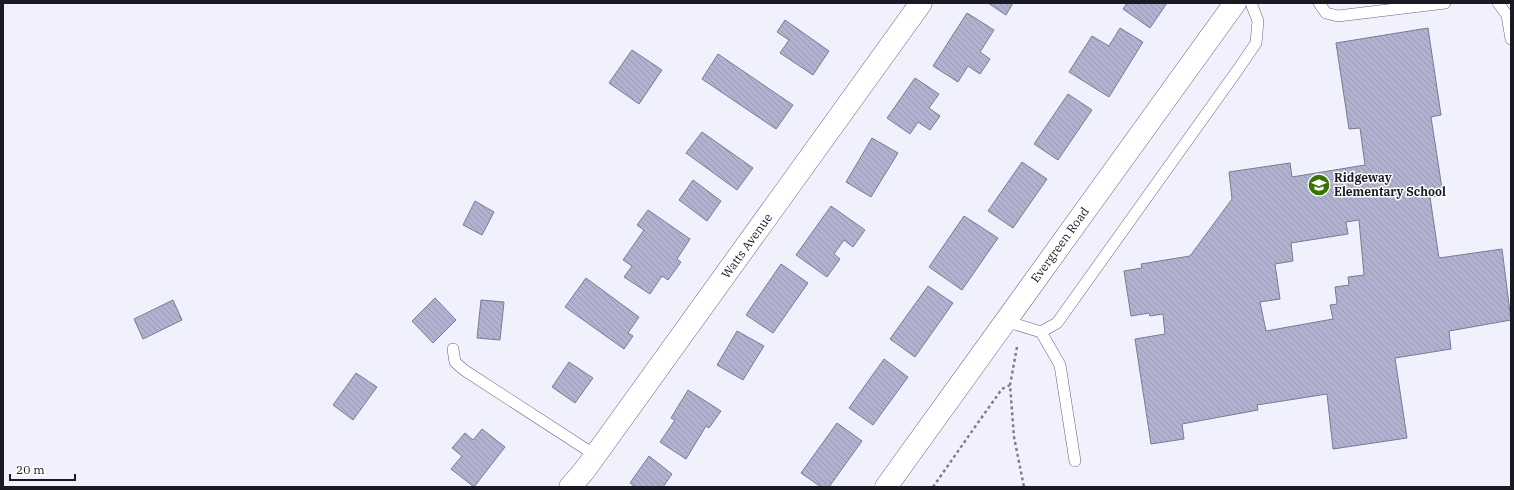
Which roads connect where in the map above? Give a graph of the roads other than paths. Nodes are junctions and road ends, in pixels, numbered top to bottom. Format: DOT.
graph roads {
  1 [pos="921,3"];
  2 [pos="1235,3"];
  3 [pos="1251,3"];
  4 [pos="1319,3"];
  5 [pos="1445,3"];
  6 [pos="1498,3"];
  7 [pos="1511,39"];
  8 [pos="1005,321"];
  9 [pos="1041,332"];
  10 [pos="453,349"];
  11 [pos="595,454"];
  12 [pos="1075,461"];
  13 [pos="570,487"];
  14 [pos="886,487"];
  1 -- 11 [label="street, Watts Avenue"];
  2 -- 8 [label="street, Evergreen Road"];
  3 -- 9 [label="lane"];
  4 -- 5 [label="lane"];
  6 -- 7 [label="lane"];
  8 -- 9 [label="lane"];
  8 -- 14 [label="street, Evergreen Road"];
  9 -- 12 [label="lane"];
  10 -- 11 [label="lane"];
  11 -- 13 [label="street, Watts Avenue"];
}
